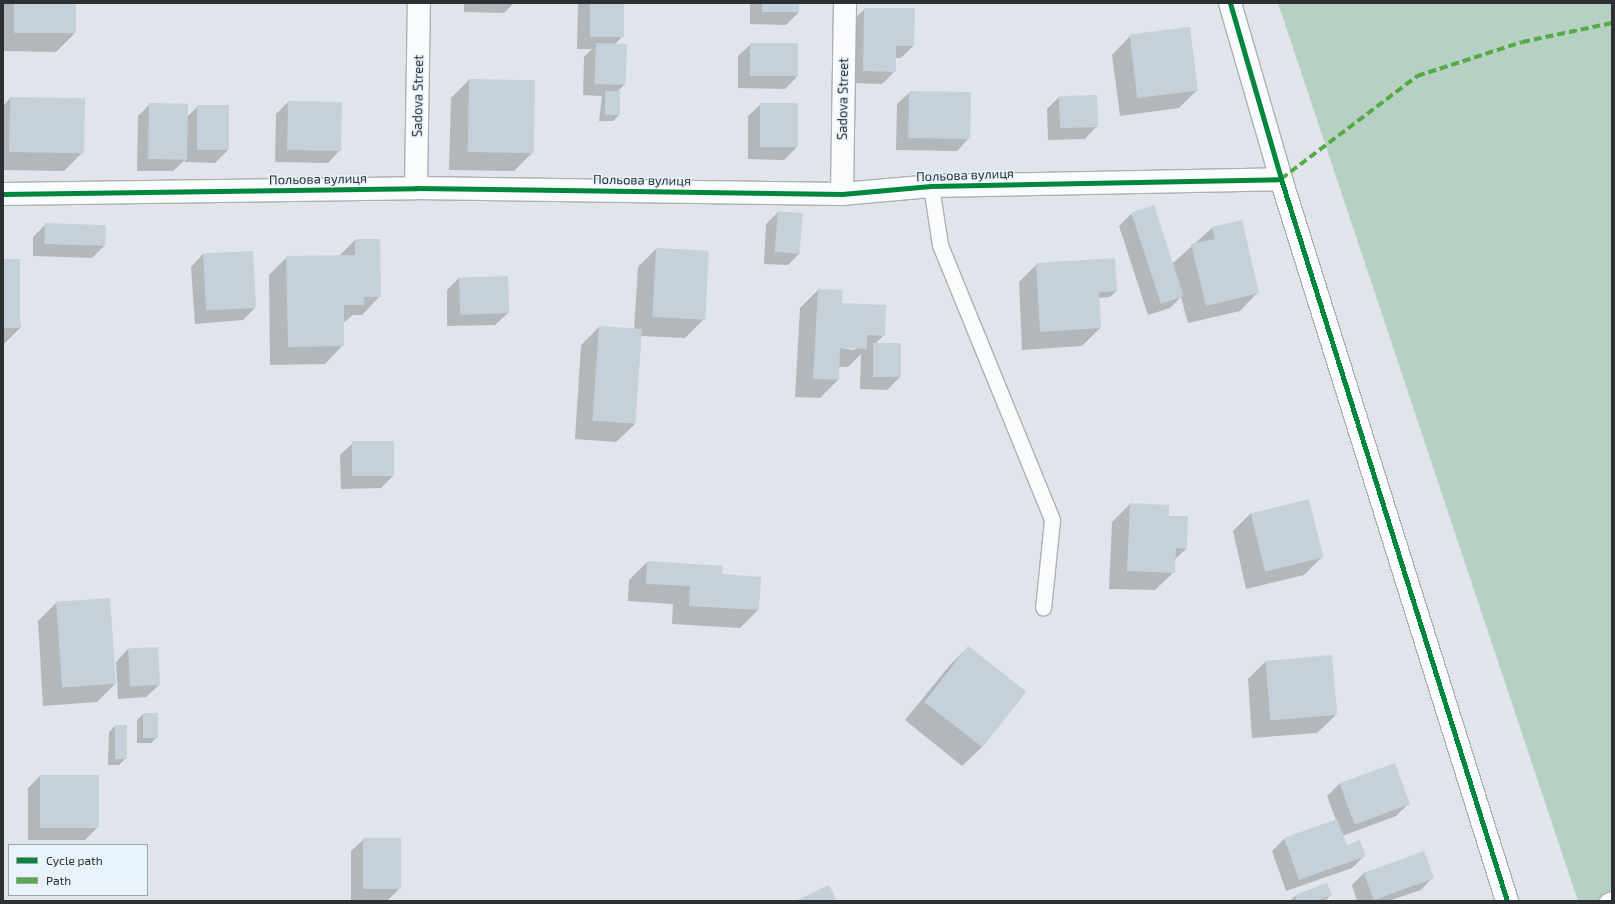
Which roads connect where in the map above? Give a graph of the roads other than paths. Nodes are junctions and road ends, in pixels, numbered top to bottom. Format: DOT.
graph roads {
  1 [pos="419,3"];
  2 [pos="845,3"];
  3 [pos="1230,3"];
  4 [pos="1281,179"];
  5 [pos="931,186"];
  6 [pos="416,188"];
  7 [pos="3,194"];
  8 [pos="842,194"];
  9 [pos="1043,608"];
  10 [pos="1612,899"];
  11 [pos="1507,901"];
  12 [pos="1607,901"];
  1 -- 6 [label="street, Sadova Street"];
  2 -- 8 [label="street, Sadova Street"];
  3 -- 4 [label="street"];
  4 -- 5 [label="street, Польова вулиця"];
  4 -- 11 [label="street"];
  5 -- 8 [label="street, Польова вулиця"];
  5 -- 9 [label="lane"];
  6 -- 7 [label="street, Польова вулиця"];
  6 -- 8 [label="street, Польова вулиця"];
  10 -- 12 [label="lane"];
}
